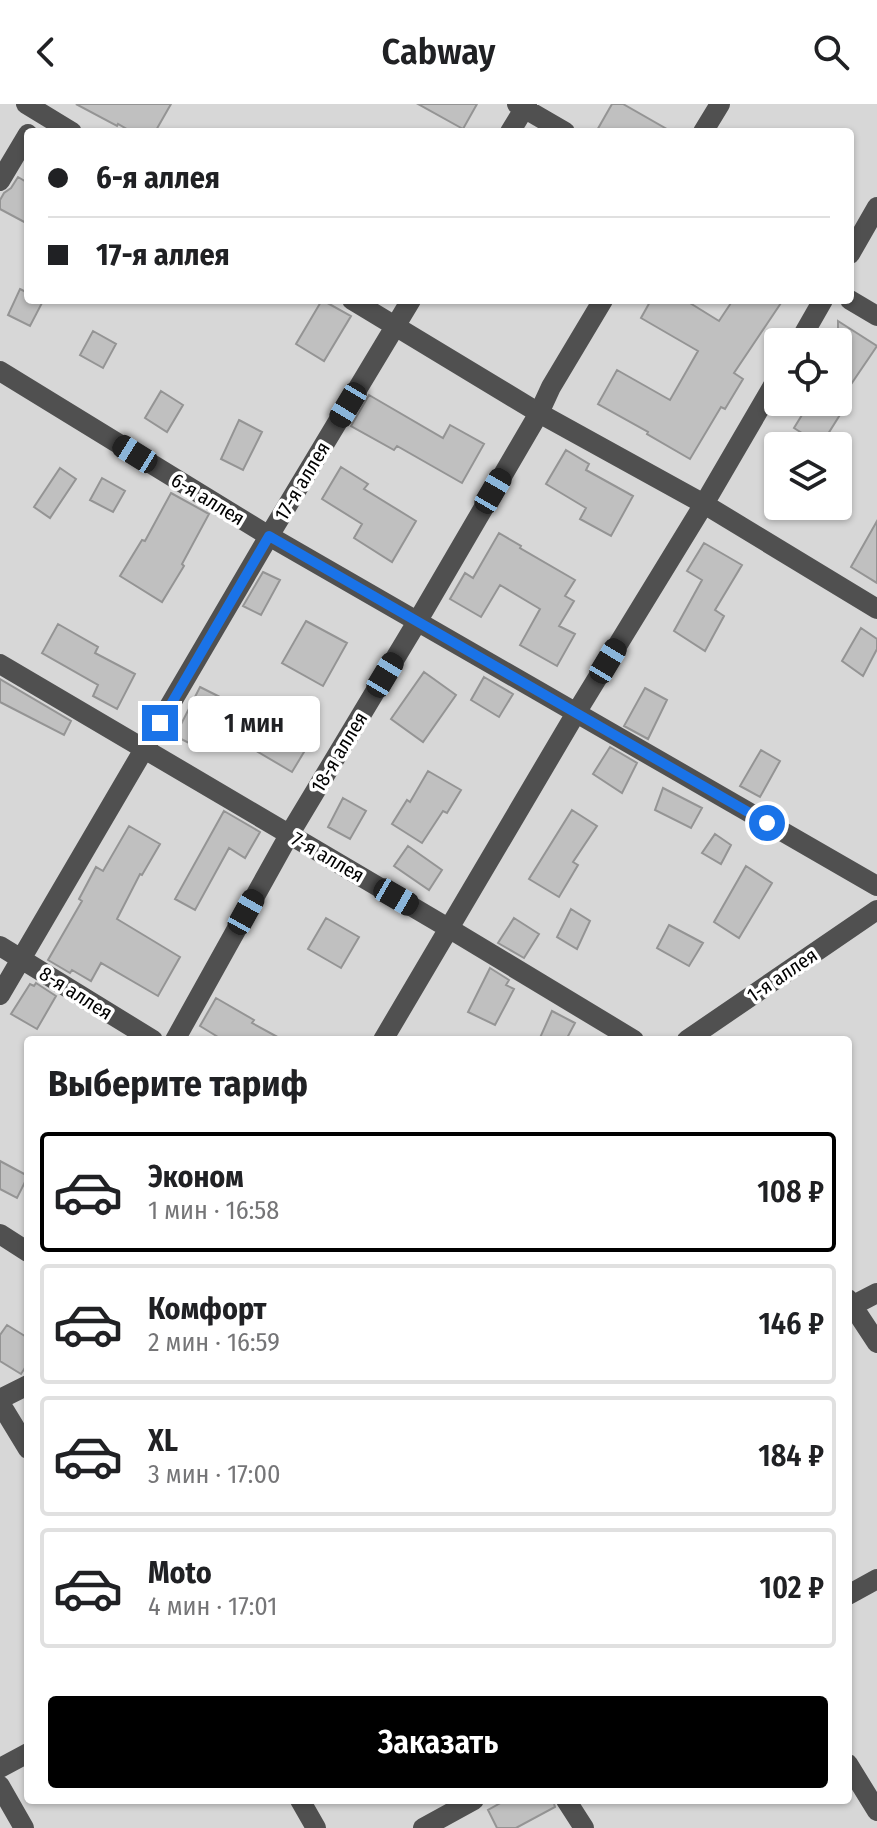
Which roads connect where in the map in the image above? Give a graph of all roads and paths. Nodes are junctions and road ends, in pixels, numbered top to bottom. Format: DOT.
graph roads {
  1 [pos="720,104"];
  2 [pos="523,105"];
  3 [pos="38,107"];
  4 [pos="31,128"];
  5 [pos="67,128"];
  6 [pos="512,128"];
  7 [pos="559,128"];
  8 [pos="705,128"];
  9 [pos="24,141"];
  10 [pos="0,181"];
  11 [pos="877,207"];
  12 [pos="854,247"];
  13 [pos="854,302"];
  14 [pos="359,304"];
  15 [pos="409,304"];
  16 [pos="601,304"];
  17 [pos="821,304"];
  18 [pos="877,316"];
  19 [pos="395,326"];
  20 [pos="807,328"];
  21 [pos="0,371"];
  22 [pos="764,401"];
  23 [pos="539,413"];
  24 [pos="704,504"];
  25 [pos="269,536"];
  26 [pos="877,609"];
  27 [pos="417,622"];
  28 [pos="0,664"];
  29 [pos="576,713"];
  30 [pos="144,749"];
  31 [pos="289,835"];
  32 [pos="877,886"];
  33 [pos="877,910"];
  34 [pos="450,929"];
  35 [pos="0,946"];
  36 [pos="22,959"];
  37 [pos="0,995"];
  38 [pos="147,1036"];
  39 [pos="177,1036"];
  40 [pos="385,1036"];
  41 [pos="627,1036"];
  42 [pos="693,1036"];
  43 [pos="0,1234"];
  44 [pos="24,1249"];
  45 [pos="877,1293"];
  46 [pos="852,1303"];
  47 [pos="852,1307"];
  48 [pos="877,1343"];
  49 [pos="24,1387"];
  50 [pos="0,1401"];
  51 [pos="24,1442"];
  52 [pos="877,1579"];
  53 [pos="852,1593"];
  54 [pos="24,1755"];
  55 [pos="0,1768"];
  56 [pos="852,1770"];
  57 [pos="0,1786"];
  58 [pos="302,1804"];
  59 [pos="467,1804"];
  60 [pos="569,1804"];
  61 [pos="877,1811"];
  62 [pos="24,1828"];
  63 [pos="316,1828"];
  64 [pos="423,1828"];
  65 [pos="584,1828"];
  1 -- 8 [label="street"];
  2 -- 6 [label="street"];
  2 -- 7 [label="street"];
  3 -- 4 [label="street"];
  3 -- 5 [label="street"];
  9 -- 10 [label="street"];
  11 -- 12 [label="street"];
  13 -- 18 [label="street"];
  14 -- 19 [label="street"];
  15 -- 19 [label="street, 17-я аллея"];
  16 -- 23 [label="street, 18-я аллея"];
  17 -- 20 [label="street"];
  19 -- 23 [label="street"];
  19 -- 25 [label="street, 17-я аллея"];
  21 -- 25 [label="street, 6-я аллея"];
  22 -- 24 [label="street"];
  23 -- 24 [label="street"];
  23 -- 27 [label="street, 18-я аллея"];
  24 -- 26 [label="street"];
  24 -- 29 [label="street"];
  25 -- 27 [label="street, 6-я аллея"];
  25 -- 30 [label="street, 17-я аллея"];
  27 -- 29 [label="street, 6-я аллея"];
  27 -- 31 [label="street, 18-я аллея"];
  28 -- 30 [label="street, 7-я аллея"];
  29 -- 32 [label="street, 6-я аллея"];
  29 -- 34 [label="street"];
  30 -- 31 [label="street, 7-я аллея"];
  30 -- 36 [label="street, 17-я аллея"];
  31 -- 34 [label="street, 7-я аллея"];
  31 -- 39 [label="street, 18-я аллея"];
  33 -- 42 [label="street, 1-я аллея"];
  34 -- 40 [label="street"];
  34 -- 41 [label="street, 7-я аллея"];
  35 -- 36 [label="street, 8-я аллея"];
  36 -- 37 [label="street, 17-я аллея"];
  36 -- 38 [label="street, 8-я аллея"];
  43 -- 44 [label="street"];
  45 -- 46 [label="street"];
  47 -- 48 [label="street"];
  49 -- 50 [label="street"];
  50 -- 51 [label="street"];
  52 -- 53 [label="street"];
  54 -- 55 [label="street"];
  56 -- 61 [label="street"];
  57 -- 62 [label="street"];
  58 -- 63 [label="street"];
  59 -- 64 [label="street"];
  60 -- 65 [label="street"];
}
